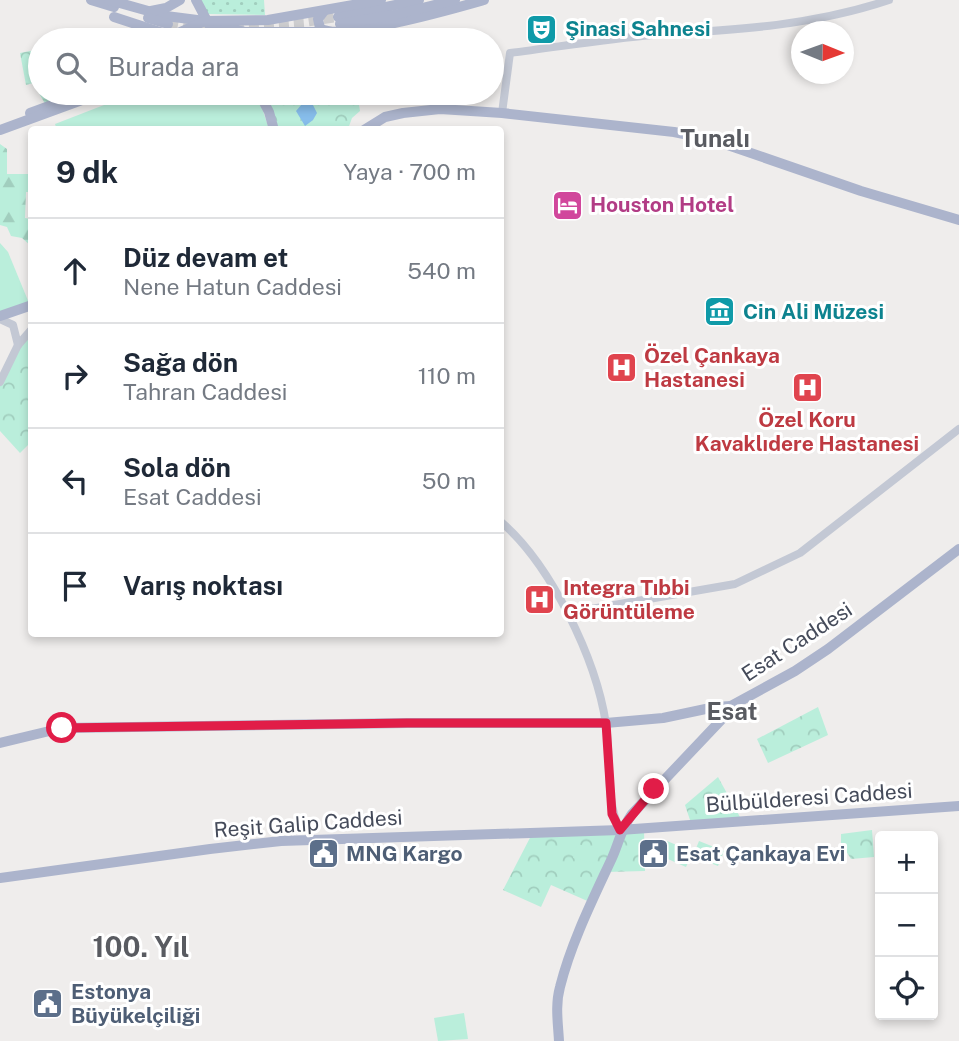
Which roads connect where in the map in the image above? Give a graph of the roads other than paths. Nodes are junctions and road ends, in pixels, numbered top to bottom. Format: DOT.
graph roads {
  1 [pos="91,0"];
  2 [pos="110,0"];
  3 [pos="180,0"];
  4 [pos="196,0"];
  5 [pos="380,0"];
  6 [pos="419,0"];
  7 [pos="455,0"];
  8 [pos="484,0"];
  9 [pos="889,0"];
  10 [pos="147,11"];
  11 [pos="324,11"];
  12 [pos="114,17"];
  13 [pos="205,21"];
  14 [pos="259,21"];
  15 [pos="168,24"];
  16 [pos="149,28"];
  17 [pos="191,28"];
  18 [pos="209,28"];
  19 [pos="222,28"];
  20 [pos="251,28"];
  21 [pos="320,28"];
  22 [pos="357,28"];
  23 [pos="504,98"];
  24 [pos="52,105"];
  25 [pos="68,105"];
  26 [pos="265,105"];
  27 [pos="503,105"];
  28 [pos="502,113"];
  29 [pos="0,124"];
  30 [pos="273,126"];
  31 [pos="368,126"];
  32 [pos="0,130"];
  33 [pos="959,220"];
  34 [pos="28,306"];
  35 [pos="0,317"];
  36 [pos="28,334"];
  37 [pos="18,345"];
  38 [pos="0,382"];
  39 [pos="959,429"];
  40 [pos="504,524"];
  41 [pos="959,549"];
  42 [pos="568,613"];
  43 [pos="731,706"];
  44 [pos="606,723"];
  45 [pos="0,743"];
  46 [pos="959,806"];
  47 [pos="620,830"];
  48 [pos="0,878"];
  49 [pos="559,1041"];
  1 -- 15 [label="main road"];
  2 -- 10 [label="main road"];
  3 -- 10 [label="main road"];
  4 -- 13 [label="main road"];
  5 -- 11 [label="main road"];
  6 -- 7 [label="main road"];
  8 -- 22 [label="main road"];
  9 -- 23 [label="street"];
  10 -- 13 [label="main road"];
  11 -- 14 [label="main road"];
  11 -- 21 [label="main road"];
  12 -- 16 [label="main road"];
  13 -- 14 [label="main road"];
  13 -- 17 [label="main road"];
  13 -- 18 [label="main road"];
  13 -- 19 [label="main road"];
  14 -- 20 [label="main road"];
  24 -- 29 [label="main road"];
  25 -- 32 [label="main road"];
  26 -- 30 [label="main road"];
  27 -- 28 [label="street"];
  28 -- 31 [label="main road"];
  28 -- 33 [label="main road"];
  34 -- 35 [label="main road"];
  35 -- 37 [label="street"];
  36 -- 37 [label="street"];
  37 -- 38 [label="street"];
  39 -- 42 [label="street"];
  40 -- 42 [label="street"];
  41 -- 43 [label="main road, Esat Caddesi"];
  42 -- 44 [label="street"];
  43 -- 44 [label="main road"];
  43 -- 47 [label="main road, Esat Caddesi"];
  44 -- 45 [label="main road"];
  44 -- 47 [label="street"];
  46 -- 47 [label="main road, Bülbülderesi Caddesi"];
  47 -- 48 [label="main road, Reşit Galip Caddesi"];
  47 -- 49 [label="main road, Esat Caddesi"];
}
